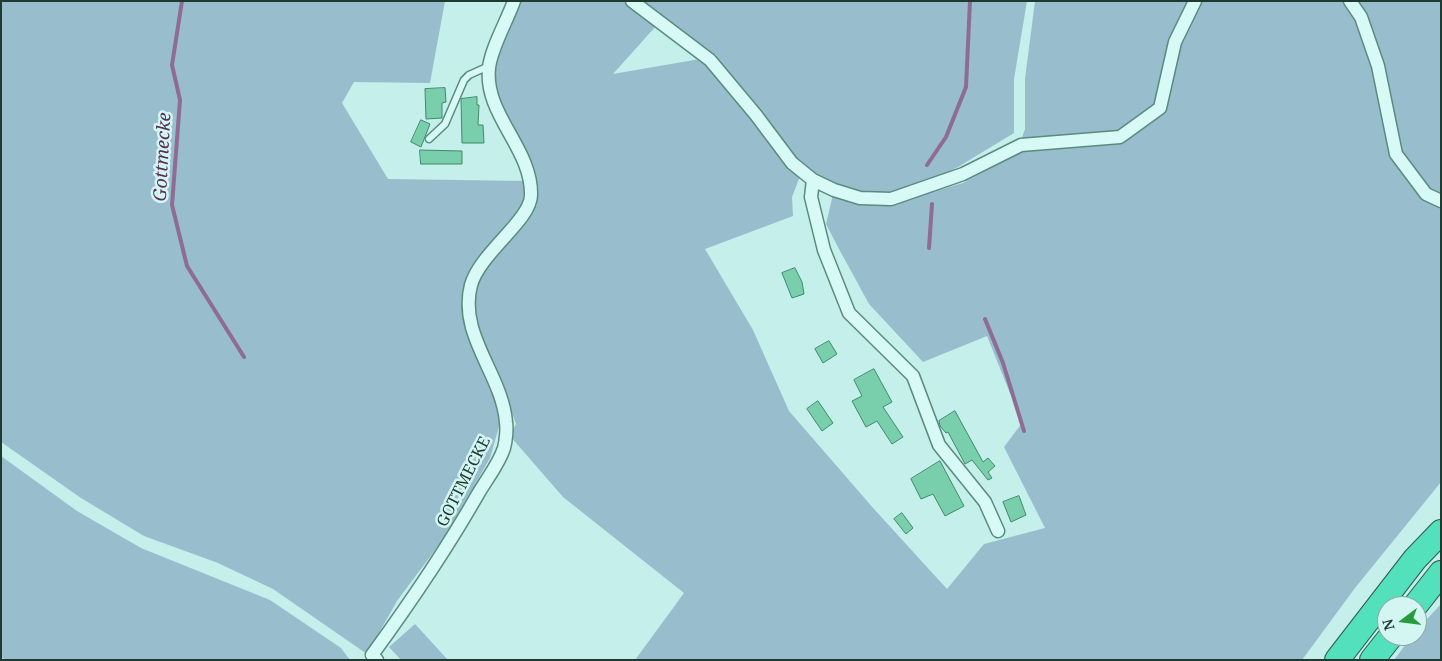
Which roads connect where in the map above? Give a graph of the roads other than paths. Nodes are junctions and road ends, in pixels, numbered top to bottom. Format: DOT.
graph roads {
  1 [pos="514,1"];
  2 [pos="632,1"];
  3 [pos="1195,1"];
  4 [pos="1350,1"];
  5 [pos="489,66"];
  6 [pos="429,139"];
  7 [pos="813,180"];
  8 [pos="1441,201"];
  9 [pos="998,531"];
  10 [pos="1441,532"];
  11 [pos="1441,573"];
  12 [pos="1423,596"];
  13 [pos="1383,646"];
  14 [pos="374,657"];
  15 [pos="1336,660"];
  16 [pos="1372,660"];
  1 -- 5 [label="street, GOTTMECKE"];
  2 -- 7 [label="street"];
  3 -- 7 [label="street"];
  4 -- 8 [label="street"];
  5 -- 6 [label="lane"];
  5 -- 14 [label="street, GOTTMECKE"];
  7 -- 9 [label="street"];
  10 -- 15 [label="highway"];
  11 -- 12 [label="highway"];
  13 -- 16 [label="highway"];
}
